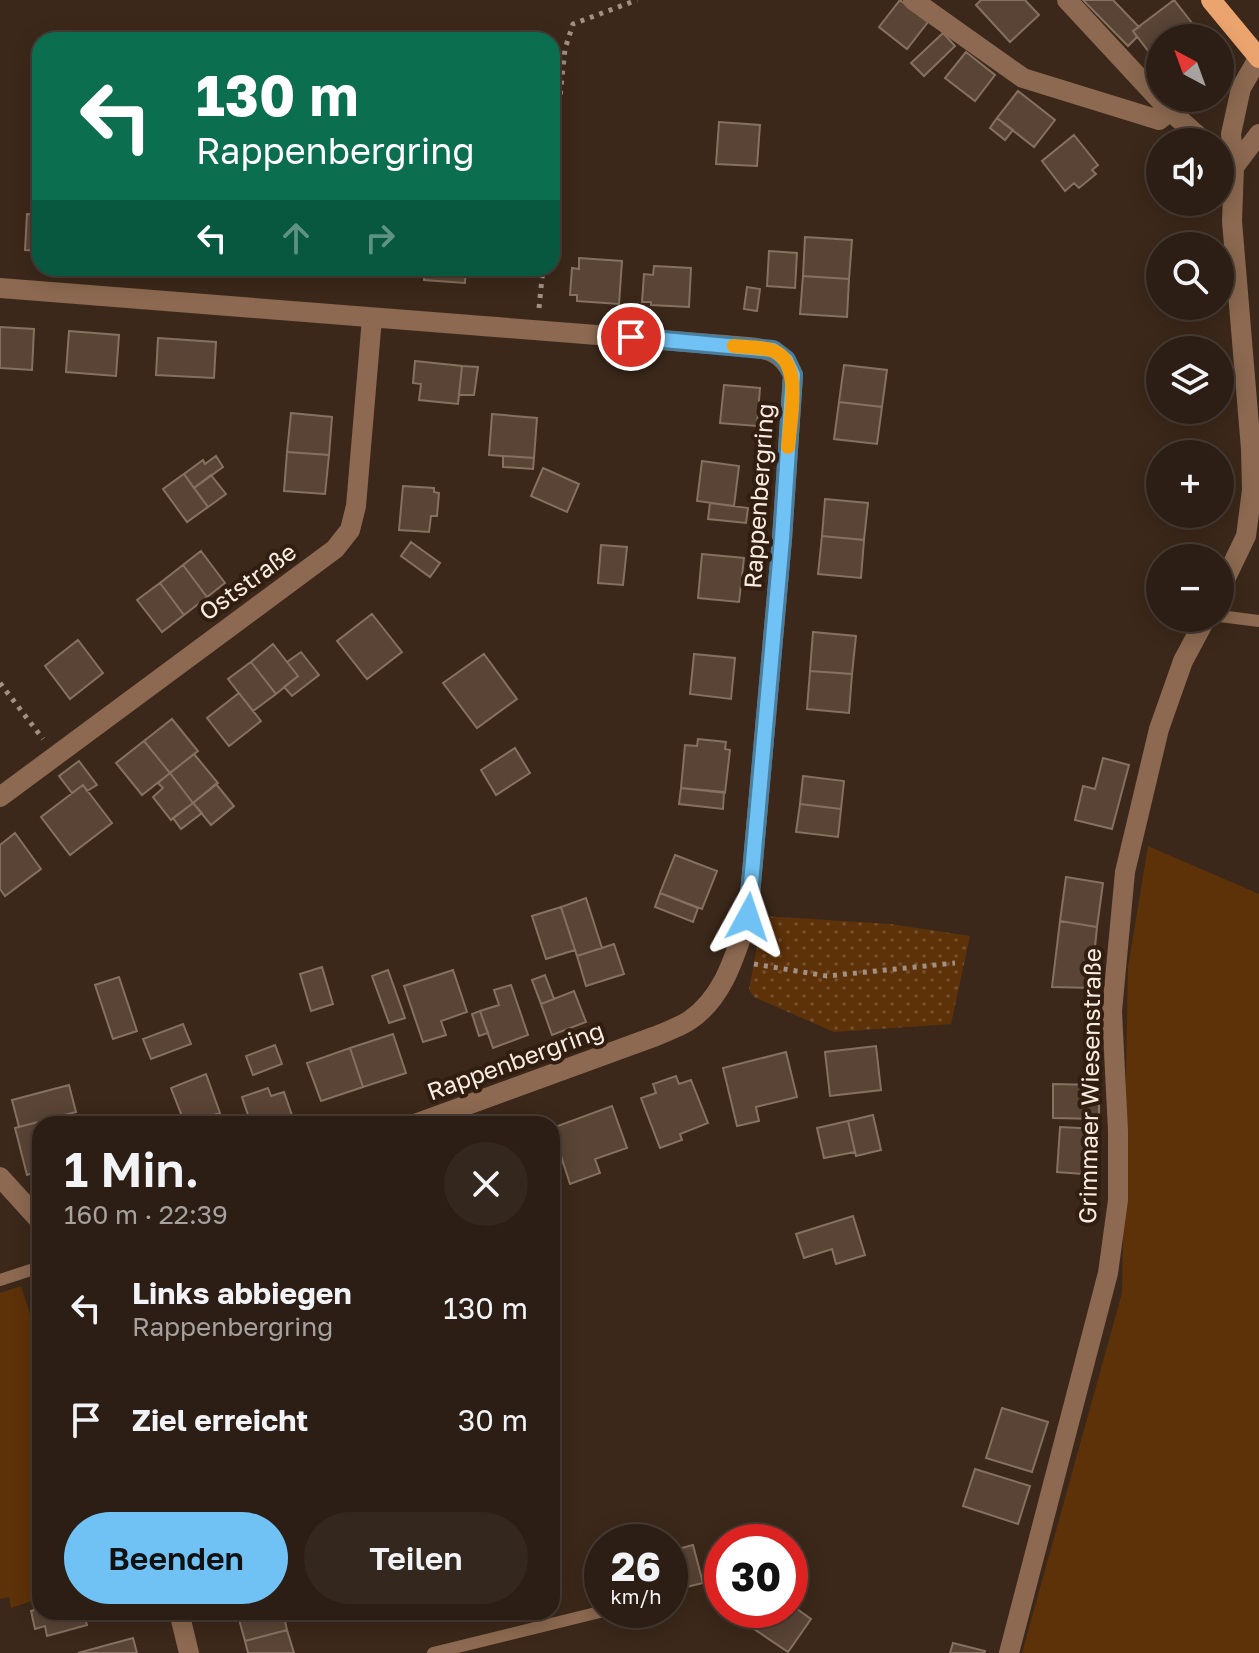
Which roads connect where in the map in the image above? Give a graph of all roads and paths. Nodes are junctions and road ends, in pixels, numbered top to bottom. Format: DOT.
graph roads {
  1 [pos="637,0"];
  2 [pos="913,0"];
  3 [pos="1067,0"];
  4 [pos="1211,0"];
  5 [pos="1259,57"];
  6 [pos="1146,85"];
  7 [pos="560,97"];
  8 [pos="1169,112"];
  9 [pos="1171,112"];
  10 [pos="1189,128"];
  11 [pos="1232,128"];
  12 [pos="1259,134"];
  13 [pos="1234,155"];
  14 [pos="1232,216"];
  15 [pos="542,276"];
  16 [pos="0,288"];
  17 [pos="372,318"];
  18 [pos="537,329"];
  19 [pos="1234,561"];
  20 [pos="1234,618"];
  21 [pos="1259,621"];
  22 [pos="1199,632"];
  23 [pos="0,683"];
  24 [pos="57,756"];
  25 [pos="0,797"];
  26 [pos="733,959"];
  27 [pos="955,963"];
  28 [pos="437,1116"];
  29 [pos="0,1177"];
  30 [pos="32,1212"];
  31 [pos="32,1270"];
  32 [pos="0,1280"];
  33 [pos="584,1616"];
  34 [pos="181,1620"];
  35 [pos="189,1653"];
  36 [pos="433,1653"];
  37 [pos="1009,1653"];
  1 -- 7 [label="path"];
  2 -- 8 [label="street"];
  3 -- 6 [label="street"];
  4 -- 5 [label="main road"];
  5 -- 11 [label="street"];
  9 -- 10 [label="street"];
  12 -- 13 [label="street"];
  14 -- 19 [label="street"];
  15 -- 18 [label="path"];
  16 -- 17 [label="street, Rappenbergring"];
  17 -- 18 [label="street, Rappenbergring"];
  17 -- 24 [label="street, Oststraße"];
  18 -- 26 [label="street, Rappenbergring"];
  20 -- 21 [label="lane"];
  22 -- 37 [label="street, Grimmaer Wiesenstraße"];
  23 -- 24 [label="path"];
  24 -- 25 [label="street, Oststraße"];
  26 -- 27 [label="path"];
  26 -- 28 [label="street, Rappenbergring"];
  29 -- 30 [label="street"];
  31 -- 32 [label="lane"];
  33 -- 36 [label="lane"];
  34 -- 35 [label="street"];
}
